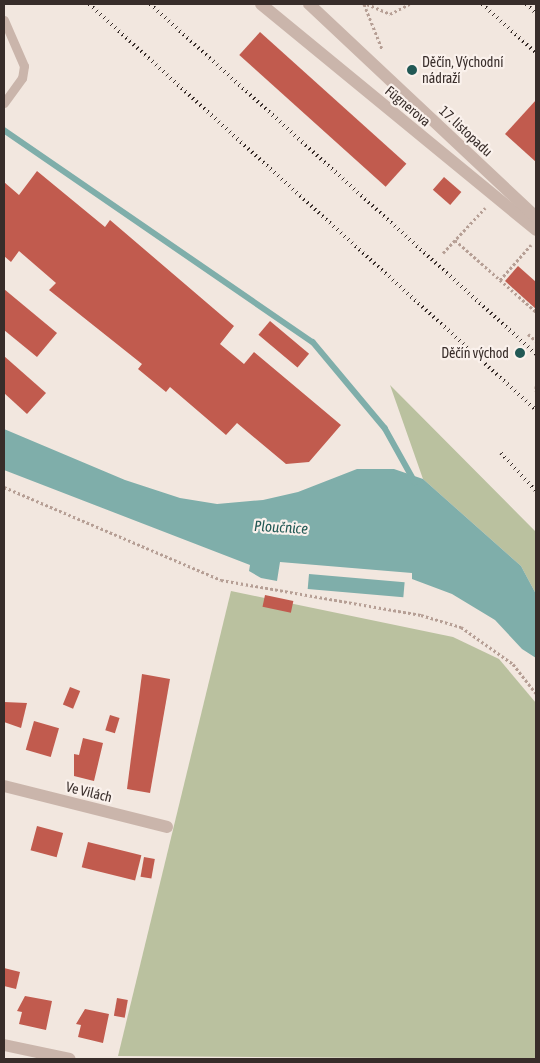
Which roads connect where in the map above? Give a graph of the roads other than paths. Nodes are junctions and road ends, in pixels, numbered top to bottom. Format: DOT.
graph roads {
  1 [pos="261,4"];
  2 [pos="309,4"];
  3 [pos="4,20"];
  4 [pos="7,100"];
  5 [pos="536,217"];
  6 [pos="536,230"];
  7 [pos="4,786"];
  8 [pos="167,827"];
  9 [pos="4,1044"];
  10 [pos="70,1059"];
  1 -- 6 [label="street, Fügnerova"];
  2 -- 5 [label="street, 17. listopadu"];
  3 -- 4 [label="lane"];
  7 -- 8 [label="street, Ve Vilách"];
  9 -- 10 [label="street"];
}
